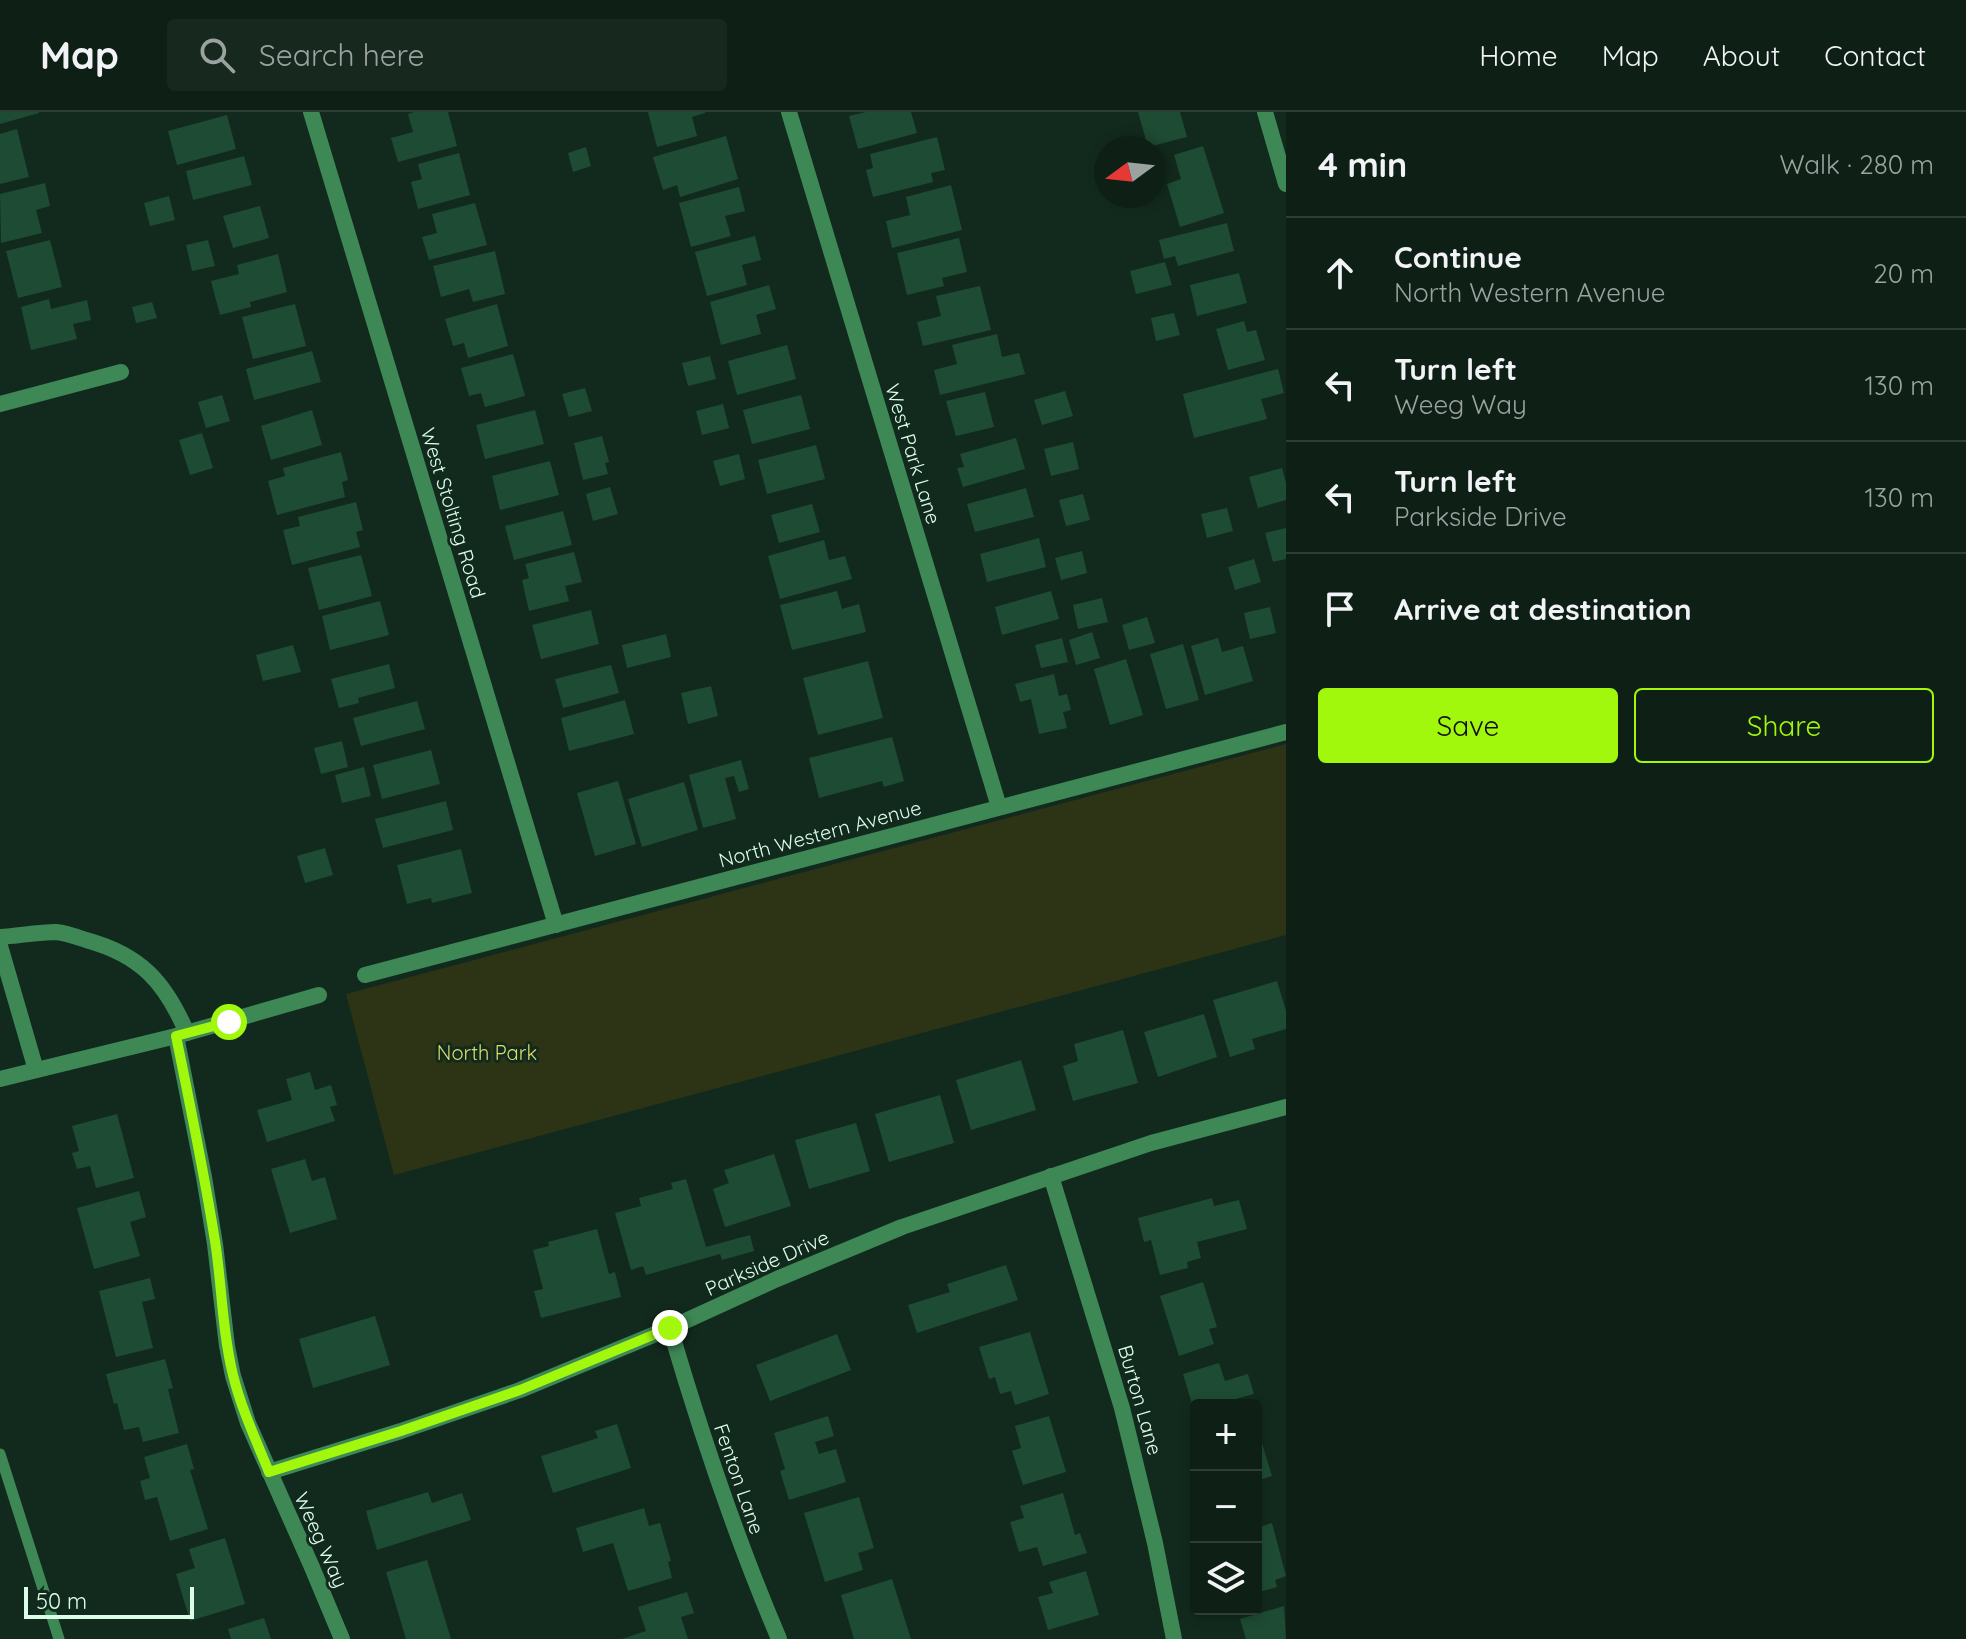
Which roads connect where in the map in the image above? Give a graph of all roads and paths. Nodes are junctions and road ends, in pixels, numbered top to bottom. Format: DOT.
graph roads {
  1 [pos="311,112"];
  2 [pos="789,112"];
  3 [pos="1265,112"];
  4 [pos="1286,184"];
  5 [pos="121,372"];
  6 [pos="0,404"];
  7 [pos="1286,732"];
  8 [pos="999,807"];
  9 [pos="556,925"];
  10 [pos="0,937"];
  11 [pos="0,946"];
  12 [pos="365,975"];
  13 [pos="319,995"];
  14 [pos="182,1035"];
  15 [pos="36,1070"];
  16 [pos="0,1079"];
  17 [pos="1286,1107"];
  18 [pos="1051,1176"];
  19 [pos="670,1328"];
  20 [pos="0,1454"];
  21 [pos="269,1472"];
  22 [pos="59,1639"];
  23 [pos="342,1639"];
  24 [pos="779,1639"];
  25 [pos="1174,1639"];
  1 -- 9 [label="street, West Stolting Road"];
  2 -- 8 [label="street, West Park Lane"];
  3 -- 4 [label="street"];
  5 -- 6 [label="street"];
  7 -- 8 [label="street, North Western Avenue"];
  8 -- 9 [label="street, North Western Avenue"];
  9 -- 12 [label="street, North Western Avenue"];
  10 -- 14 [label="street, Weeg Way"];
  11 -- 15 [label="street"];
  13 -- 14 [label="street"];
  14 -- 15 [label="street"];
  14 -- 21 [label="street, Weeg Way"];
  15 -- 16 [label="street"];
  17 -- 18 [label="street, Parkside Drive"];
  18 -- 19 [label="street, Parkside Drive"];
  18 -- 25 [label="street, Burton Lane"];
  19 -- 21 [label="street, Parkside Drive"];
  19 -- 24 [label="street, Fenton Lane"];
  20 -- 22 [label="lane"];
  21 -- 23 [label="street, Weeg Way"];
}
